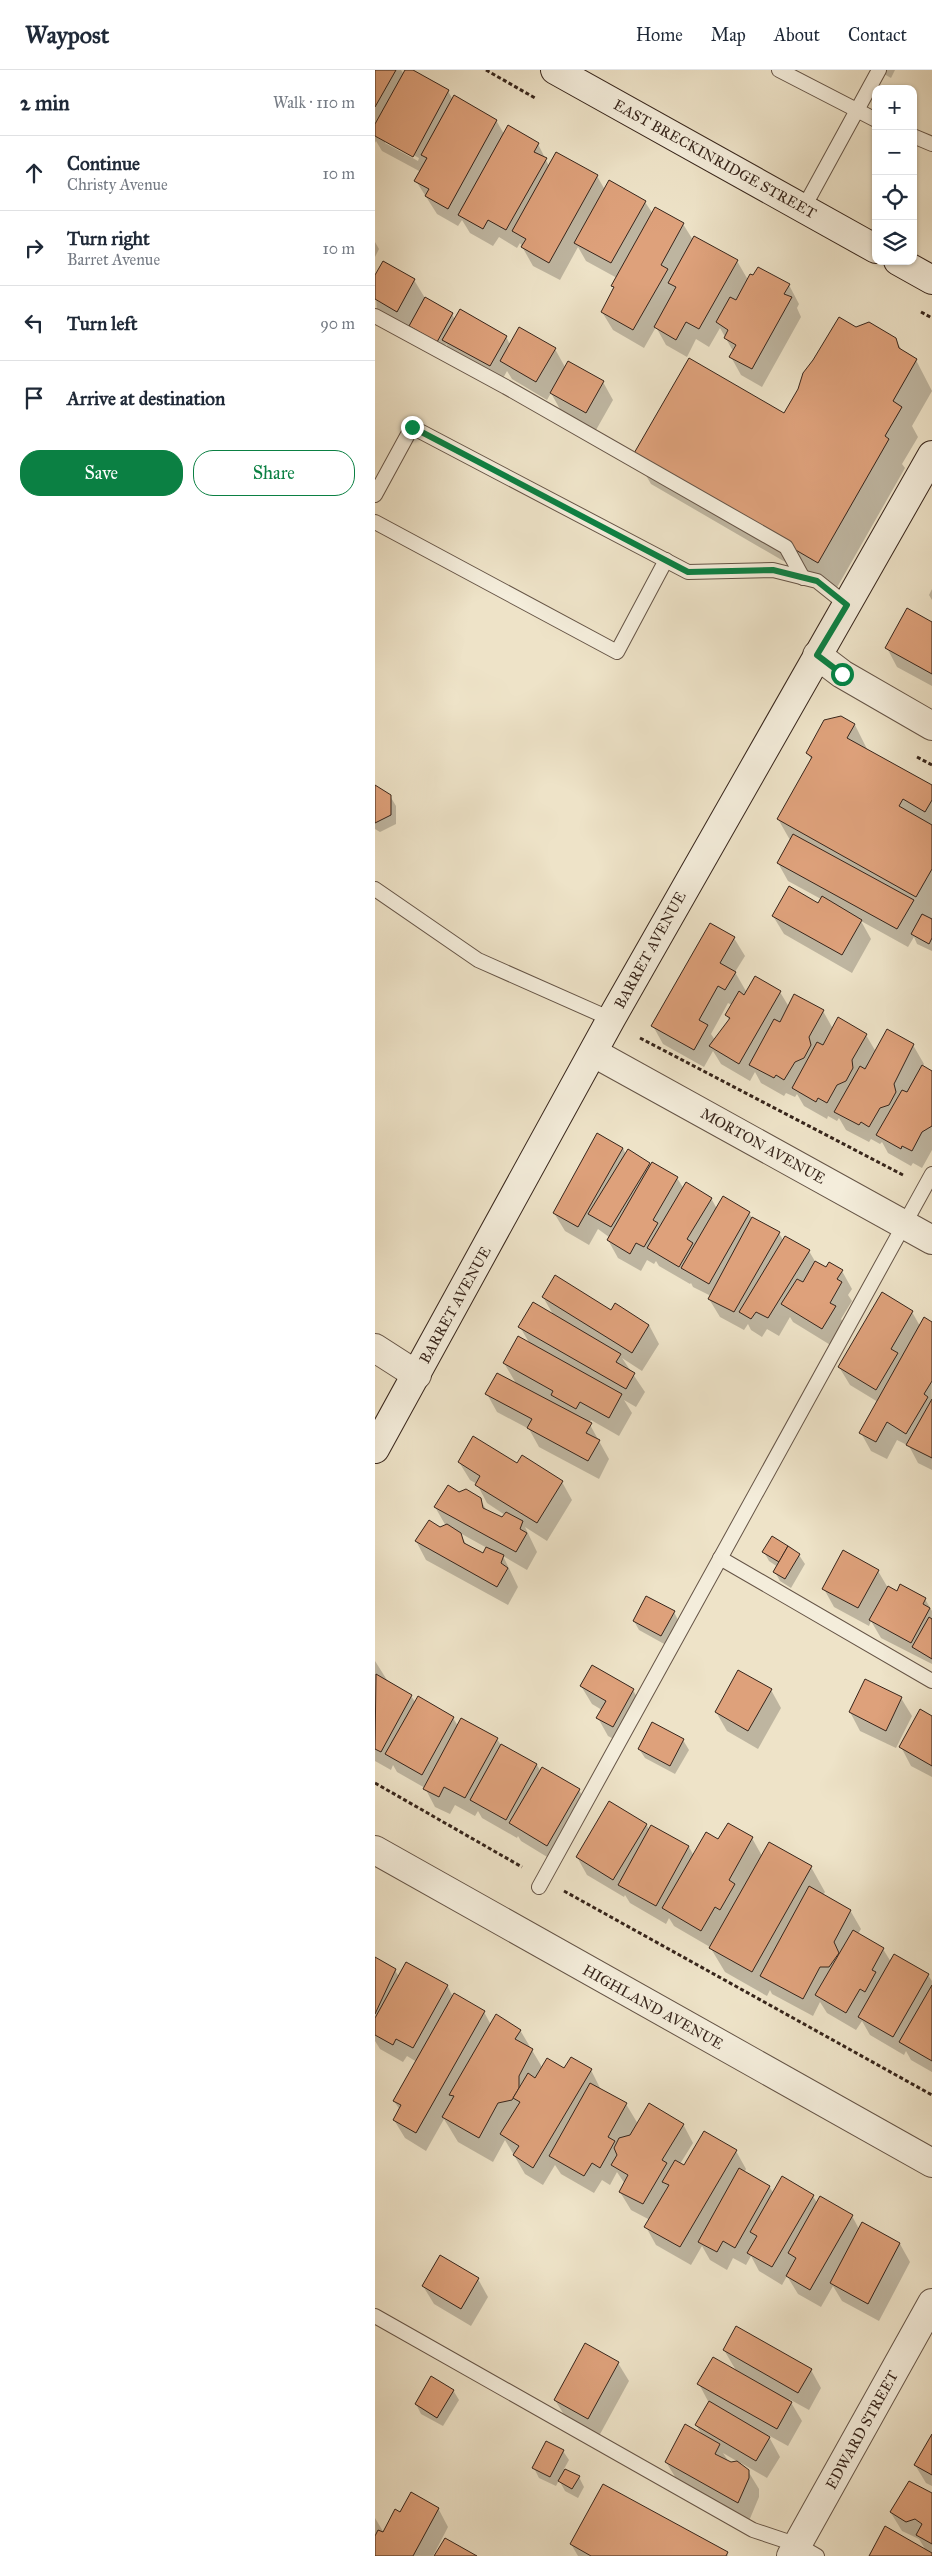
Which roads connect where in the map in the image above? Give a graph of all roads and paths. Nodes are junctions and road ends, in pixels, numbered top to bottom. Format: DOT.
graph roads {
  1 [pos="555,70"];
  2 [pos="779,70"];
  3 [pos="879,70"];
  4 [pos="856,112"];
  5 [pos="872,118"];
  6 [pos="917,138"];
  7 [pos="932,144"];
  8 [pos="803,209"];
  9 [pos="872,247"];
  10 [pos="905,265"];
  11 [pos="932,280"];
  12 [pos="375,316"];
  13 [pos="932,455"];
  14 [pos="375,495"];
  15 [pos="375,522"];
  16 [pos="666,560"];
  17 [pos="803,578"];
  18 [pos="847,605"];
  19 [pos="817,655"];
  20 [pos="932,726"];
  21 [pos="375,889"];
  22 [pos="611,1019"];
  23 [pos="640,1038"];
  24 [pos="593,1053"];
  25 [pos="932,1174"];
  26 [pos="925,1187"];
  27 [pos="903,1224"];
  28 [pos="932,1240"];
  29 [pos="375,1348"];
  30 [pos="417,1374"];
  31 [pos="375,1449"];
  32 [pos="720,1558"];
  33 [pos="932,1681"];
  34 [pos="375,1783"];
  35 [pos="375,1850"];
  36 [pos="542,1883"];
  37 [pos="932,2095"];
  38 [pos="932,2163"];
  39 [pos="932,2303"];
  40 [pos="375,2316"];
  41 [pos="802,2552"];
  1 -- 8 [label="street, EAST BRECKINRIDGE STREET"];
  2 -- 4 [label="lane"];
  3 -- 4 [label="lane"];
  4 -- 5 [label="lane"];
  4 -- 8 [label="lane"];
  6 -- 7 [label="lane"];
  8 -- 9 [label="street, EAST BRECKINRIDGE STREET"];
  10 -- 11 [label="street"];
  12 -- 17 [label="lane"];
  13 -- 18 [label="street, BARRET AVENUE"];
  14 -- 16 [label="lane"];
  15 -- 16 [label="lane"];
  16 -- 17 [label="lane"];
  17 -- 18 [label="lane"];
  18 -- 19 [label="street, BARRET AVENUE"];
  19 -- 20 [label="street"];
  19 -- 22 [label="street, BARRET AVENUE"];
  21 -- 22 [label="lane"];
  22 -- 24 [label="street, BARRET AVENUE"];
  23 -- 26 [label="path"];
  24 -- 27 [label="street, MORTON AVENUE"];
  24 -- 30 [label="street, BARRET AVENUE"];
  25 -- 26 [label="lane"];
  26 -- 27 [label="lane"];
  27 -- 28 [label="street, MORTON AVENUE"];
  27 -- 32 [label="lane"];
  29 -- 30 [label="street"];
  30 -- 31 [label="street, BARRET AVENUE"];
  32 -- 33 [label="lane"];
  32 -- 36 [label="lane"];
  34 -- 36 [label="path"];
  35 -- 38 [label="street, HIGHLAND AVENUE"];
  36 -- 37 [label="path"];
  39 -- 41 [label="street, EDWARD STREET"];
  40 -- 41 [label="lane"];
}
